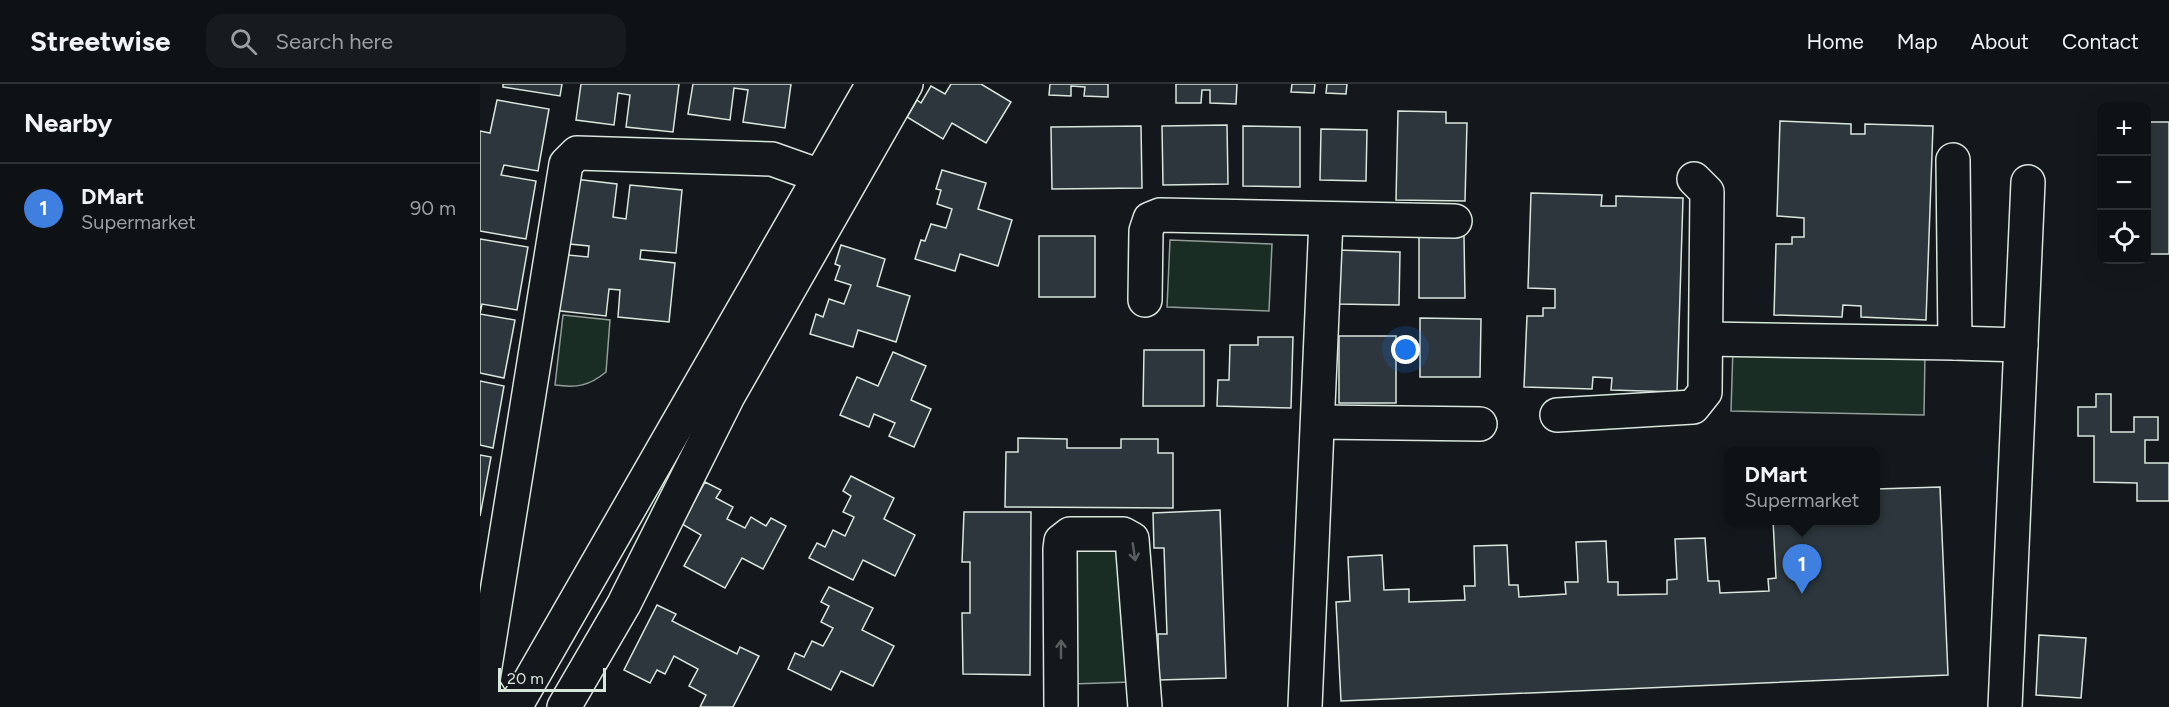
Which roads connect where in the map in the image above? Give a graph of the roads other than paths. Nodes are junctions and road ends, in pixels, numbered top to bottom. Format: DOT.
graph roads {
  1 [pos="873,84"];
  2 [pos="906,84"];
  3 [pos="1953,160"];
  4 [pos="820,176"];
  5 [pos="1694,179"];
  6 [pos="2028,182"];
  7 [pos="1326,220"];
  8 [pos="1455,221"];
  9 [pos="1145,300"];
  10 [pos="1706,339"];
  11 [pos="1955,342"];
  12 [pos="2021,345"];
  13 [pos="1557,415"];
  14 [pos="1319,422"];
  15 [pos="1480,424"];
  16 [pos="487,693"];
  17 [pos="515,707"];
  18 [pos="564,707"];
  19 [pos="1061,707"];
  20 [pos="1145,707"];
  21 [pos="1305,707"];
  22 [pos="2005,707"];
  1 -- 4 [label="street"];
  2 -- 18 [label="street"];
  3 -- 11 [label="street"];
  4 -- 16 [label="street"];
  4 -- 17 [label="street"];
  5 -- 10 [label="street"];
  6 -- 12 [label="street"];
  7 -- 8 [label="street"];
  7 -- 9 [label="street"];
  7 -- 14 [label="street"];
  10 -- 11 [label="street"];
  10 -- 13 [label="street"];
  11 -- 12 [label="street"];
  12 -- 22 [label="street"];
  14 -- 15 [label="street"];
  14 -- 21 [label="street"];
  19 -- 20 [label="street, one-way"];
}
